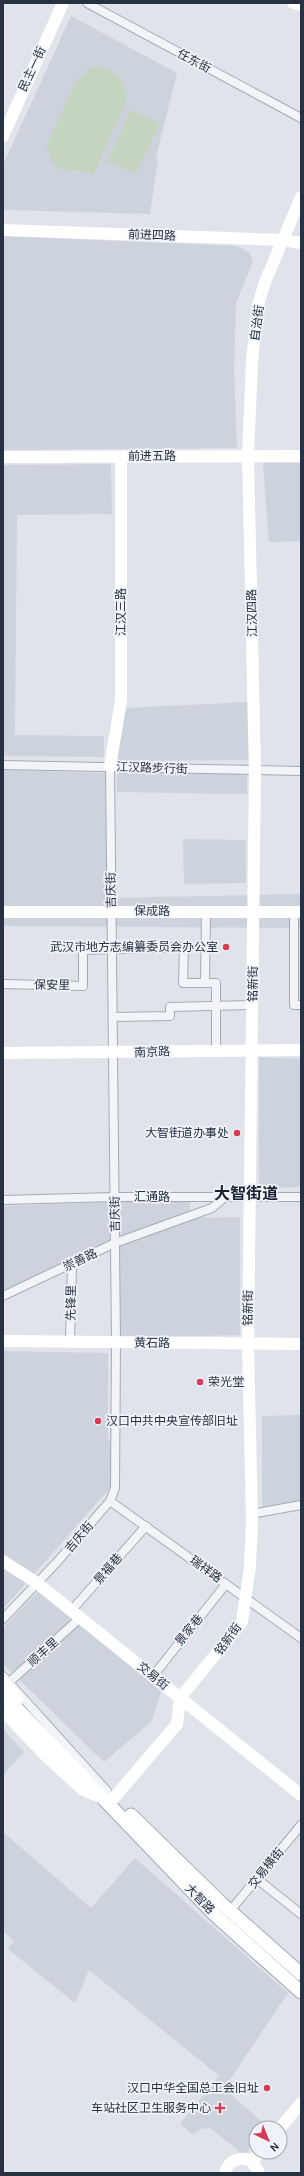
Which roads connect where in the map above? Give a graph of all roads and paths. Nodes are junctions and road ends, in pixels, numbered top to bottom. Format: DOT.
graph roads {
  1 [pos="63,3"];
  2 [pos="88,3"];
  3 [pos="293,3"];
  4 [pos="301,5"];
  5 [pos="301,118"];
  6 [pos="3,136"];
  7 [pos="301,197"];
  8 [pos="3,230"];
  9 [pos="283,240"];
  10 [pos="301,243"];
  11 [pos="248,456"];
  12 [pos="301,456"];
  13 [pos="3,457"];
  14 [pos="121,457"];
  15 [pos="3,765"];
  16 [pos="110,766"];
  17 [pos="256,771"];
  18 [pos="301,771"];
  19 [pos="112,911"];
  20 [pos="3,912"];
  21 [pos="206,912"];
  22 [pos="254,912"];
  23 [pos="297,912"];
  24 [pos="112,948"];
  25 [pos="205,983"];
  26 [pos="3,984"];
  27 [pos="216,1005"];
  28 [pos="252,1005"];
  29 [pos="301,1005"];
  30 [pos="113,1017"];
  31 [pos="252,1049"];
  32 [pos="216,1050"];
  33 [pos="301,1050"];
  34 [pos="3,1053"];
  35 [pos="113,1054"];
  36 [pos="115,1197"];
  37 [pos="301,1197"];
  38 [pos="224,1198"];
  39 [pos="250,1198"];
  40 [pos="3,1200"];
  41 [pos="115,1244"];
  42 [pos="72,1264"];
  43 [pos="3,1296"];
  44 [pos="3,1341"];
  45 [pos="70,1342"];
  46 [pos="116,1342"];
  47 [pos="248,1344"];
  48 [pos="301,1344"];
  49 [pos="110,1501"];
  50 [pos="301,1505"];
  51 [pos="251,1514"];
  52 [pos="146,1526"];
  53 [pos="3,1561"];
  54 [pos="37,1583"];
  55 [pos="226,1584"];
  56 [pos="245,1598"];
  57 [pos="76,1615"];
  58 [pos="3,1619"];
  59 [pos="300,1635"];
  60 [pos="153,1676"];
  61 [pos="5,1684"];
  62 [pos="180,1698"];
  63 [pos="3,1711"];
  64 [pos="301,1795"];
  65 [pos="109,1796"];
  66 [pos="301,1825"];
  67 [pos="257,1879"];
  68 [pos="230,1911"];
  69 [pos="301,1914"];
  70 [pos="301,1974"];
  71 [pos="301,1992"];
  72 [pos="301,2103"];
  73 [pos="287,2120"];
  74 [pos="248,2158"];
  75 [pos="257,2160"];
  76 [pos="225,2173"];
  77 [pos="259,2173"];
  1 -- 6 [label="street, 民主一街"];
  2 -- 5 [label="street, 任东街"];
  3 -- 4 [label="street"];
  7 -- 9 [label="street, 自治街"];
  8 -- 9 [label="street, 前进四路"];
  9 -- 10 [label="street, 前进四路"];
  9 -- 11 [label="street, 自治街"];
  11 -- 12 [label="street, 前进五路"];
  11 -- 14 [label="street, 前进五路"];
  11 -- 17 [label="street, 江汉四路"];
  13 -- 14 [label="street, 前进五路"];
  14 -- 16 [label="street, 江汉三路"];
  15 -- 16 [label="street, 江汉路步行街"];
  16 -- 17 [label="street, 江汉路步行街"];
  16 -- 19 [label="street, 吉庆街"];
  17 -- 18 [label="street, 江汉路步行街"];
  17 -- 22 [label="street, 铭新街"];
  19 -- 20 [label="street, 保成路"];
  19 -- 21 [label="street, 保成路"];
  19 -- 24 [label="street, 吉庆街"];
  21 -- 22 [label="street, 保成路"];
  21 -- 25 [label="street"];
  22 -- 23 [label="street, 保成路"];
  22 -- 28 [label="street, 铭新街"];
  23 -- 29 [label="street"];
  24 -- 25 [label="street"];
  24 -- 26 [label="street, 保安里"];
  24 -- 30 [label="street, 吉庆街"];
  25 -- 27 [label="street"];
  27 -- 28 [label="street"];
  27 -- 30 [label="street"];
  27 -- 32 [label="street"];
  28 -- 31 [label="street, 铭新街"];
  30 -- 35 [label="street, 吉庆街"];
  31 -- 32 [label="street, 南京路"];
  31 -- 33 [label="street, 南京路"];
  31 -- 39 [label="street, 铭新街"];
  32 -- 35 [label="street, 南京路"];
  34 -- 35 [label="street, 南京路"];
  35 -- 36 [label="street, 吉庆街"];
  36 -- 38 [label="street, 汇通路"];
  36 -- 40 [label="street, 汇通路"];
  36 -- 41 [label="street, 吉庆街"];
  37 -- 39 [label="street, 汇通路"];
  38 -- 39 [label="street, 汇通路"];
  38 -- 41 [label="street, 崇善路"];
  39 -- 47 [label="street, 铭新街"];
  41 -- 42 [label="street, 崇善路"];
  41 -- 46 [label="street, 吉庆街"];
  42 -- 43 [label="street, 崇善路"];
  42 -- 45 [label="street, 先锋里"];
  44 -- 45 [label="street, 黄石路"];
  45 -- 46 [label="street, 黄石路"];
  46 -- 47 [label="street, 黄石路"];
  46 -- 49 [label="street, 吉庆街"];
  47 -- 48 [label="street, 黄石路"];
  47 -- 51 [label="street, 铭新街"];
  49 -- 52 [label="street, 瑞祥路"];
  49 -- 54 [label="street, 吉庆街"];
  50 -- 51 [label="street"];
  51 -- 56 [label="street, 铭新街"];
  52 -- 55 [label="street, 瑞祥路"];
  52 -- 57 [label="street, 景福巷"];
  53 -- 54 [label="street, 交易街"];
  54 -- 57 [label="street, 交易街"];
  54 -- 58 [label="street, 吉庆街"];
  55 -- 56 [label="street, 瑞祥路"];
  55 -- 60 [label="street, 景家巷"];
  56 -- 59 [label="street, 瑞祥路"];
  56 -- 62 [label="street, 铭新街"];
  57 -- 60 [label="street, 交易街"];
  57 -- 61 [label="street, 顺丰里"];
  60 -- 62 [label="street, 交易街"];
  61 -- 65 [label="main road, 大智路"];
  62 -- 64 [label="street, 交易街"];
  62 -- 65 [label="street"];
  63 -- 65 [label="street, 大智路"];
  65 -- 68 [label="main road, 大智路"];
  65 -- 71 [label="main road, 大智路"];
  66 -- 67 [label="street, 交易横街"];
  67 -- 68 [label="street, 交易横街"];
  67 -- 69 [label="street"];
  68 -- 70 [label="main road, 大智路"];
  72 -- 73 [label="street"];
  74 -- 76 [label="street"];
  75 -- 77 [label="street"];
}
